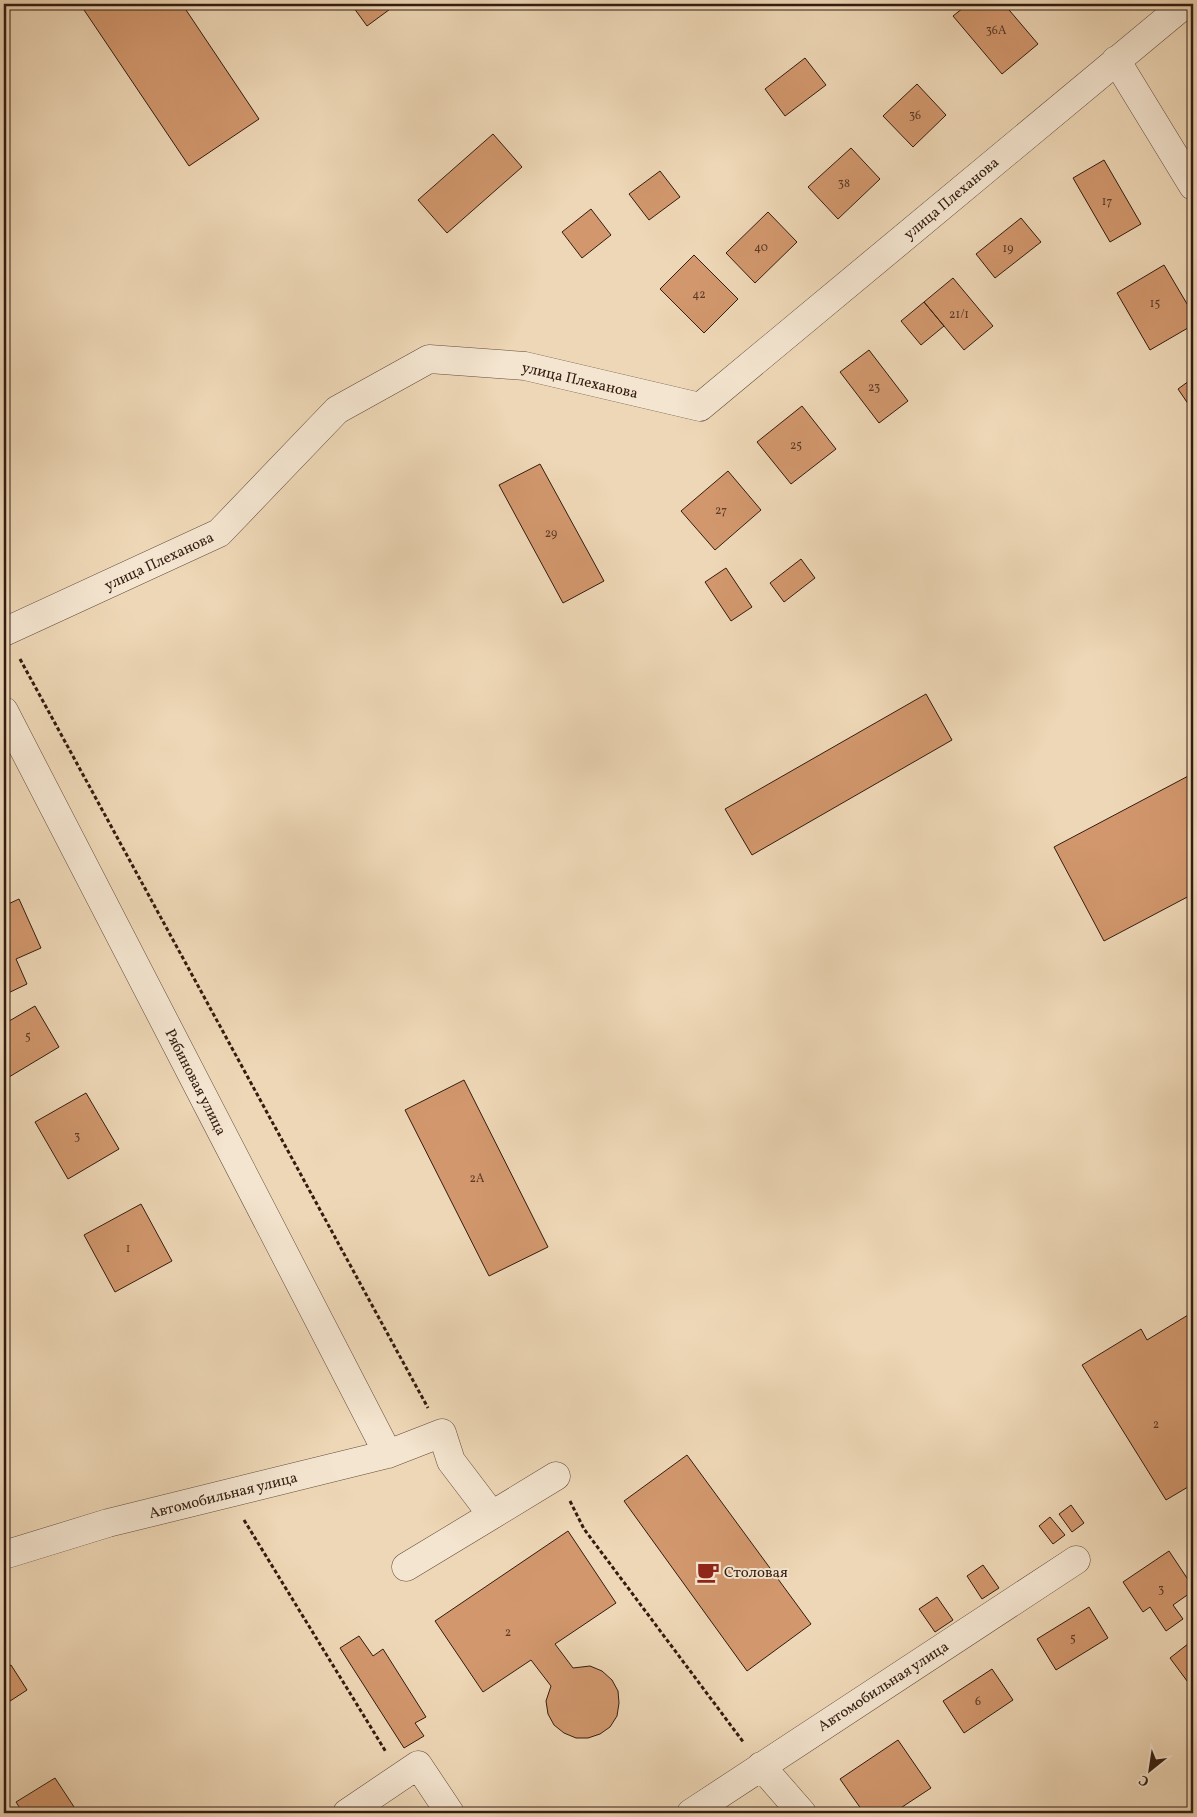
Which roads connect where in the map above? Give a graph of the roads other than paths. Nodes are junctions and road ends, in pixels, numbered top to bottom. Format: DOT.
graph roads {
  1 [pos="1185,4"];
  2 [pos="1116,60"];
  3 [pos="1193,186"];
  4 [pos="4,632"];
  5 [pos="4,711"];
  6 [pos="388,1454"];
  7 [pos="556,1476"];
  8 [pos="492,1515"];
  9 [pos="4,1555"];
  10 [pos="1076,1560"];
  11 [pos="406,1567"];
  12 [pos="761,1766"];
  13 [pos="347,1813"];
  14 [pos="450,1813"];
  15 [pos="691,1813"];
  16 [pos="802,1813"];
  1 -- 2 [label="street, улица Плеханова"];
  2 -- 3 [label="street"];
  2 -- 4 [label="street, улица Плеханова"];
  5 -- 6 [label="street, Рябиновая улица"];
  6 -- 8 [label="street, Автомобильная улица"];
  6 -- 9 [label="street, Автомобильная улица"];
  7 -- 8 [label="street"];
  8 -- 11 [label="street"];
  10 -- 12 [label="street, Автомобильная улица"];
  12 -- 15 [label="street, Автомобильная улица"];
  12 -- 16 [label="street"];
  13 -- 14 [label="street"];
}
